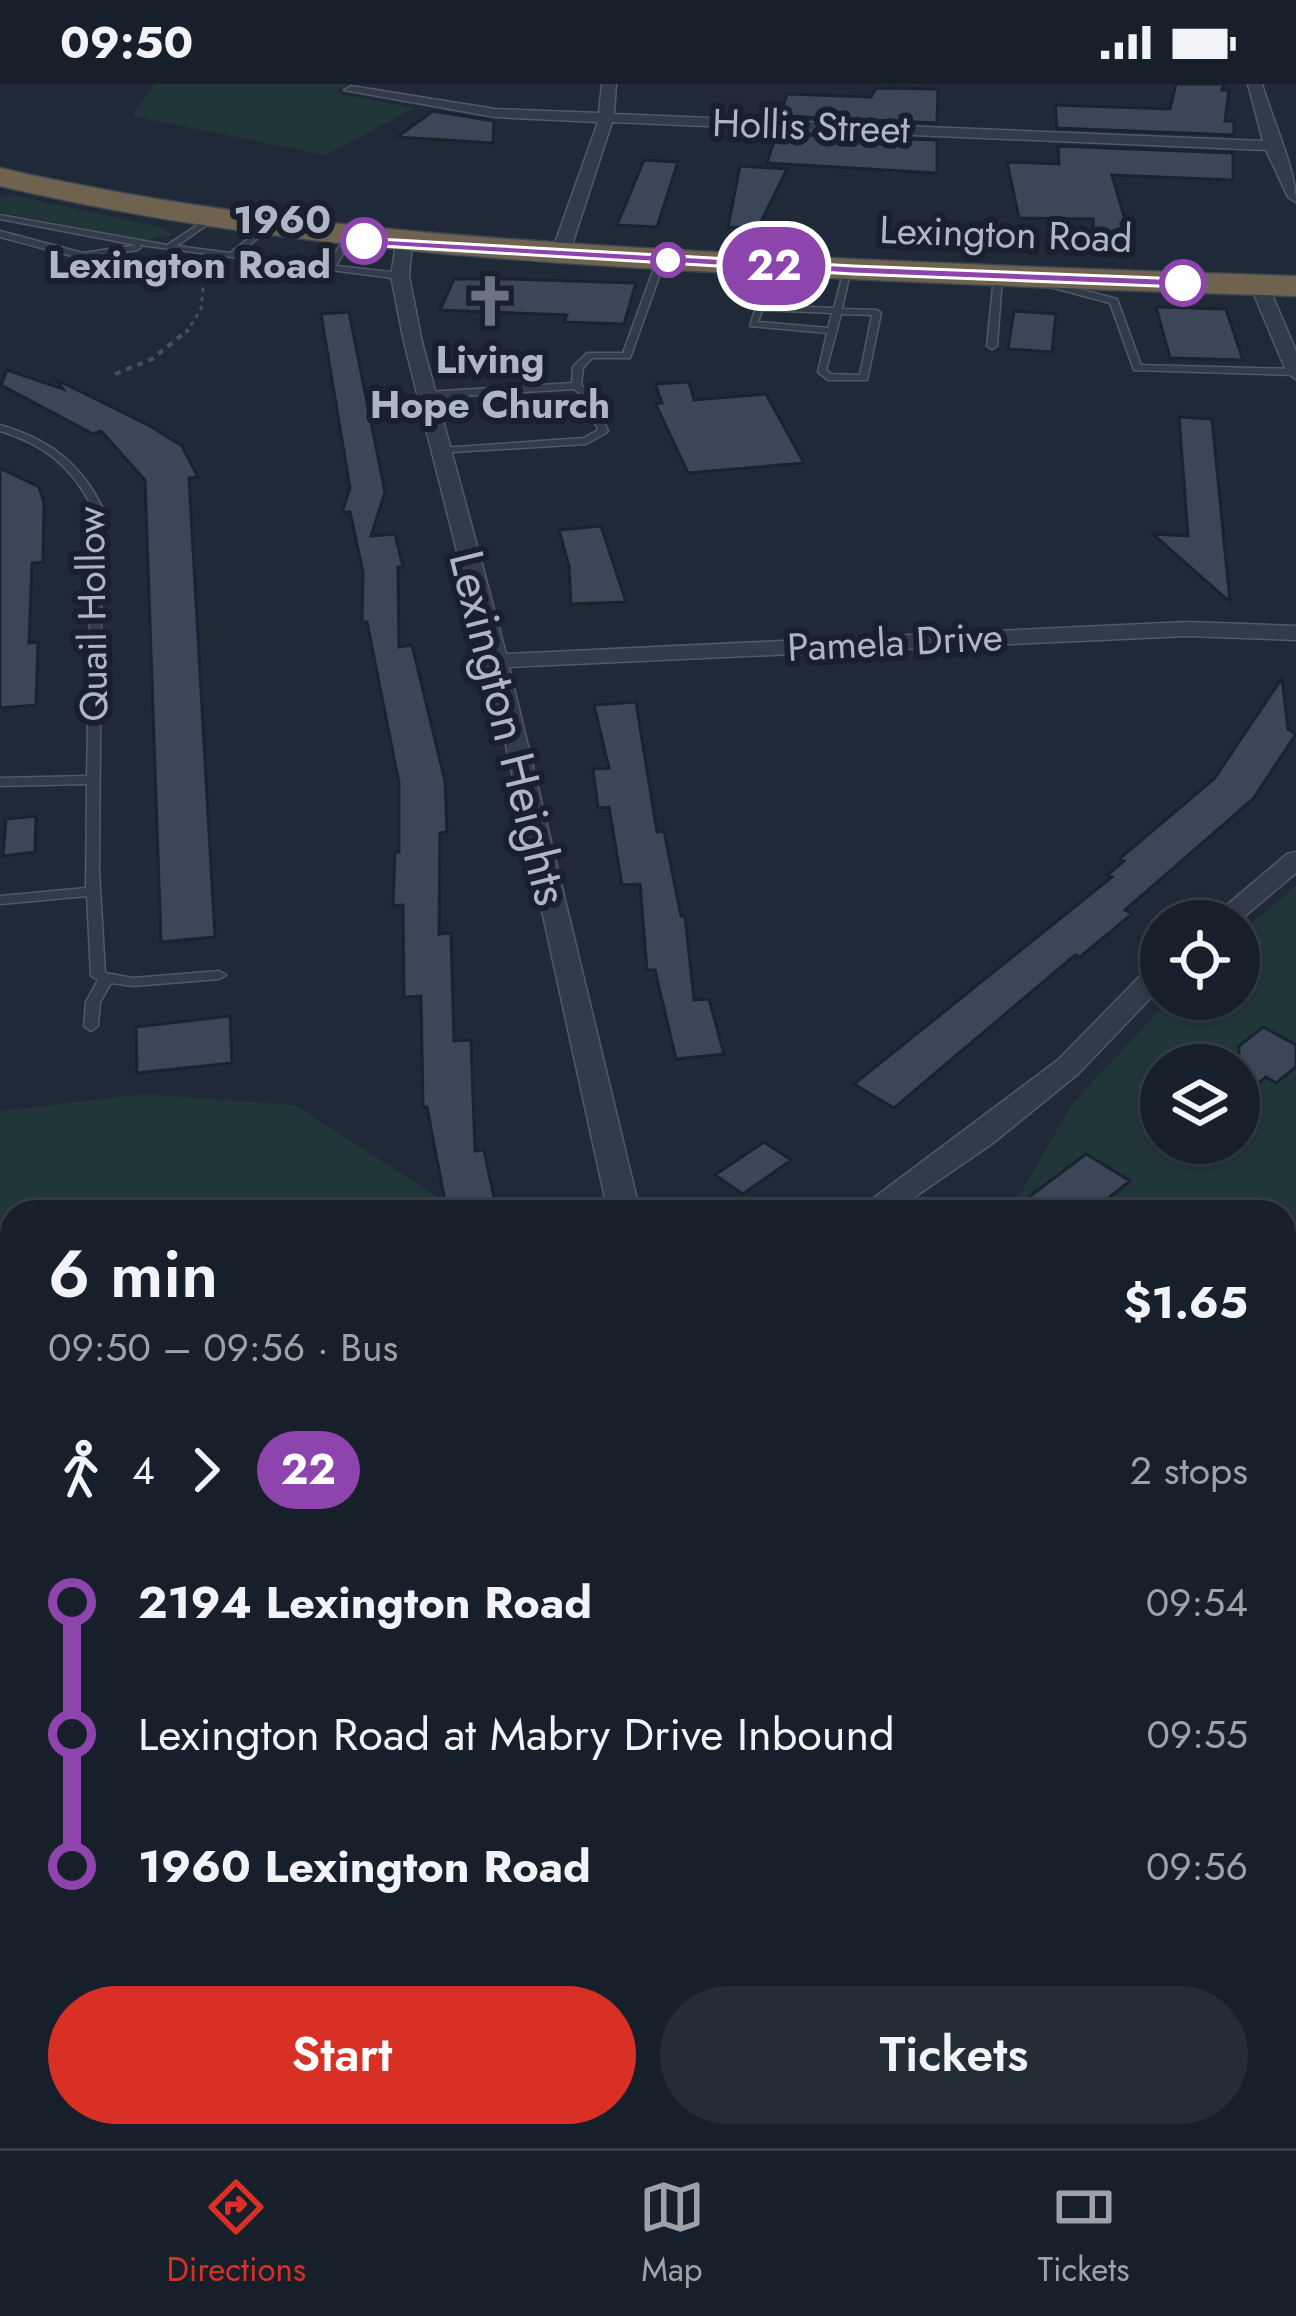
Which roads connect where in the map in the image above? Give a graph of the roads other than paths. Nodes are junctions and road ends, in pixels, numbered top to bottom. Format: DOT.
graph roads {
  1 [pos="609,84"];
  2 [pos="1255,84"];
  3 [pos="352,90"];
  4 [pos="606,119"];
  5 [pos="1272,146"];
  6 [pos="4,182"];
  7 [pos="1296,197"];
  8 [pos="0,217"];
  9 [pos="262,230"];
  10 [pos="0,234"];
  11 [pos="208,238"];
  12 [pos="348,239"];
  13 [pos="149,245"];
  14 [pos="170,248"];
  15 [pos="560,254"];
  16 [pos="231,256"];
  17 [pos="402,260"];
  18 [pos="661,260"];
  19 [pos="773,266"];
  20 [pos="330,268"];
  21 [pos="848,270"];
  22 [pos="1010,278"];
  23 [pos="1259,285"];
  24 [pos="1296,286"];
  25 [pos="760,307"];
  26 [pos="837,311"];
  27 [pos="832,331"];
  28 [pos="1290,342"];
  29 [pos="992,346"];
  30 [pos="1296,373"];
  31 [pos="576,386"];
  32 [pos="428,395"];
  33 [pos="0,428"];
  34 [pos="441,452"];
  35 [pos="1296,633"];
  36 [pos="495,661"];
  37 [pos="93,780"];
  38 [pos="0,782"];
  39 [pos="1296,860"];
  40 [pos="93,891"];
  41 [pos="0,900"];
  42 [pos="1247,900"];
  43 [pos="219,975"];
  44 [pos="106,979"];
  45 [pos="1140,993"];
  46 [pos="91,1026"];
  47 [pos="621,1200"];
  48 [pos="889,1200"];
  1 -- 4 [label="street"];
  2 -- 5 [label="street"];
  3 -- 4 [label="street, Hollis Street"];
  4 -- 5 [label="street, Hollis Street"];
  4 -- 15 [label="street"];
  5 -- 7 [label="street"];
  6 -- 11 [label="highway, Lexington Road"];
  8 -- 13 [label="lane"];
  9 -- 11 [label="highway, Lexington Road"];
  9 -- 12 [label="highway, Lexington Road"];
  9 -- 16 [label="lane"];
  10 -- 13 [label="lane"];
  11 -- 14 [label="lane"];
  11 -- 14 [label="lane"];
  11 -- 16 [label="lane"];
  12 -- 17 [label="highway, Lexington Road"];
  12 -- 20 [label="lane"];
  13 -- 14 [label="lane"];
  15 -- 17 [label="highway, Lexington Road"];
  15 -- 18 [label="highway, Lexington Road"];
  16 -- 20 [label="lane"];
  17 -- 20 [label="lane"];
  17 -- 32 [label="street, Lexington Heights"];
  18 -- 19 [label="highway, Lexington Road"];
  18 -- 31 [label="lane"];
  19 -- 21 [label="highway, Lexington Road"];
  19 -- 25 [label="lane"];
  21 -- 22 [label="highway, Lexington Road"];
  21 -- 26 [label="lane"];
  22 -- 23 [label="highway, Lexington Road"];
  22 -- 29 [label="lane"];
  22 -- 30 [label="lane"];
  23 -- 24 [label="highway, Lexington Road"];
  23 -- 28 [label="street"];
  25 -- 26 [label="lane"];
  25 -- 27 [label="lane"];
  26 -- 27 [label="lane"];
  26 -- 27 [label="lane"];
  28 -- 30 [label="street"];
  31 -- 32 [label="lane"];
  31 -- 34 [label="lane"];
  32 -- 34 [label="street, Lexington Heights"];
  33 -- 37 [label="lane, Quail Hollow"];
  34 -- 36 [label="street, Lexington Heights"];
  35 -- 36 [label="street, Pamela Drive"];
  36 -- 47 [label="street, Lexington Heights"];
  37 -- 38 [label="lane"];
  37 -- 40 [label="lane, Quail Hollow"];
  39 -- 42 [label="street"];
  40 -- 41 [label="lane"];
  40 -- 44 [label="lane, Quail Hollow"];
  43 -- 44 [label="lane"];
  44 -- 46 [label="lane"];
  45 -- 48 [label="street"];
}
